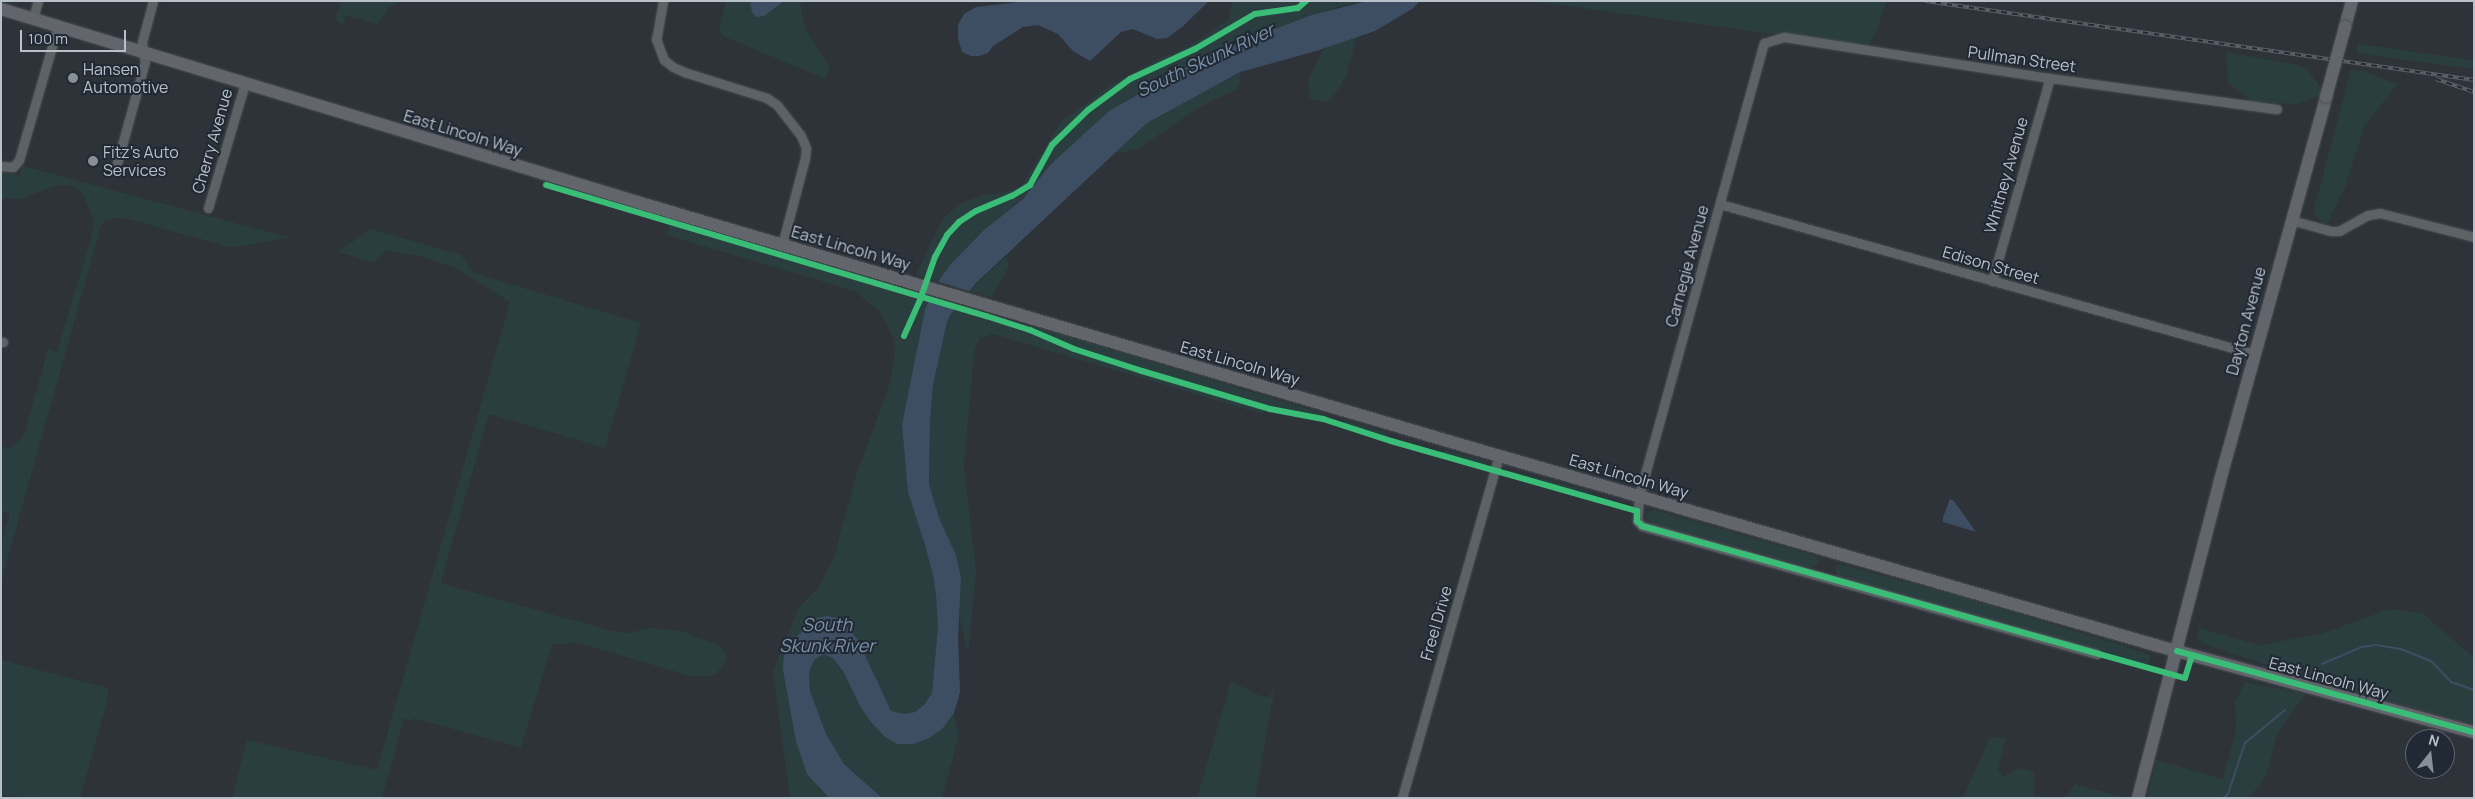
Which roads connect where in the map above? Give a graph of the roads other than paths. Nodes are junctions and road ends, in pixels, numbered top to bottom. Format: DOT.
graph roads {
  1 [pos="38,1"];
  2 [pos="153,1"];
  3 [pos="663,1"];
  4 [pos="2352,1"];
  5 [pos="1,9"];
  6 [pos="33,18"];
  7 [pos="58,26"];
  8 [pos="1764,43"];
  9 [pos="143,52"];
  10 [pos="2050,78"];
  11 [pos="245,83"];
  12 [pos="2277,109"];
  13 [pos="1,166"];
  14 [pos="116,167"];
  15 [pos="1720,204"];
  16 [pos="208,208"];
  17 [pos="2291,220"];
  18 [pos="2474,237"];
  19 [pos="782,245"];
  20 [pos="1992,281"];
  21 [pos="2254,354"];
  22 [pos="1499,456"];
  23 [pos="1639,496"];
  24 [pos="2177,651"];
  25 [pos="2097,654"];
  26 [pos="2474,732"];
  27 [pos="1402,798"];
  28 [pos="2138,798"];
  1 -- 6 [label="street"];
  2 -- 9 [label="street"];
  3 -- 19 [label="street"];
  4 -- 17 [label="main road, Dayton Avenue, bridge"];
  5 -- 6 [label="main road, East Lincoln Way"];
  6 -- 7 [label="main road, East Lincoln Way"];
  7 -- 9 [label="main road, East Lincoln Way"];
  7 -- 13 [label="street"];
  8 -- 10 [label="street, Pullman Street"];
  8 -- 15 [label="street, Carnegie Avenue"];
  9 -- 11 [label="main road, East Lincoln Way"];
  9 -- 14 [label="street"];
  10 -- 12 [label="street, Pullman Street"];
  10 -- 20 [label="street, Whitney Avenue"];
  11 -- 16 [label="street, Cherry Avenue"];
  11 -- 19 [label="main road, East Lincoln Way"];
  15 -- 20 [label="street, Edison Street"];
  15 -- 23 [label="street, Carnegie Avenue"];
  17 -- 18 [label="street"];
  17 -- 21 [label="main road, Dayton Avenue"];
  19 -- 22 [label="main road, East Lincoln Way"];
  20 -- 21 [label="street, Edison Street"];
  21 -- 24 [label="main road, Dayton Avenue"];
  22 -- 23 [label="main road, East Lincoln Way"];
  22 -- 27 [label="street, Freel Drive"];
  23 -- 24 [label="main road, East Lincoln Way"];
  23 -- 25 [label="street, Carnegie Avenue"];
  24 -- 26 [label="main road, East Lincoln Way"];
  24 -- 28 [label="main road, Dayton Avenue"];
}
